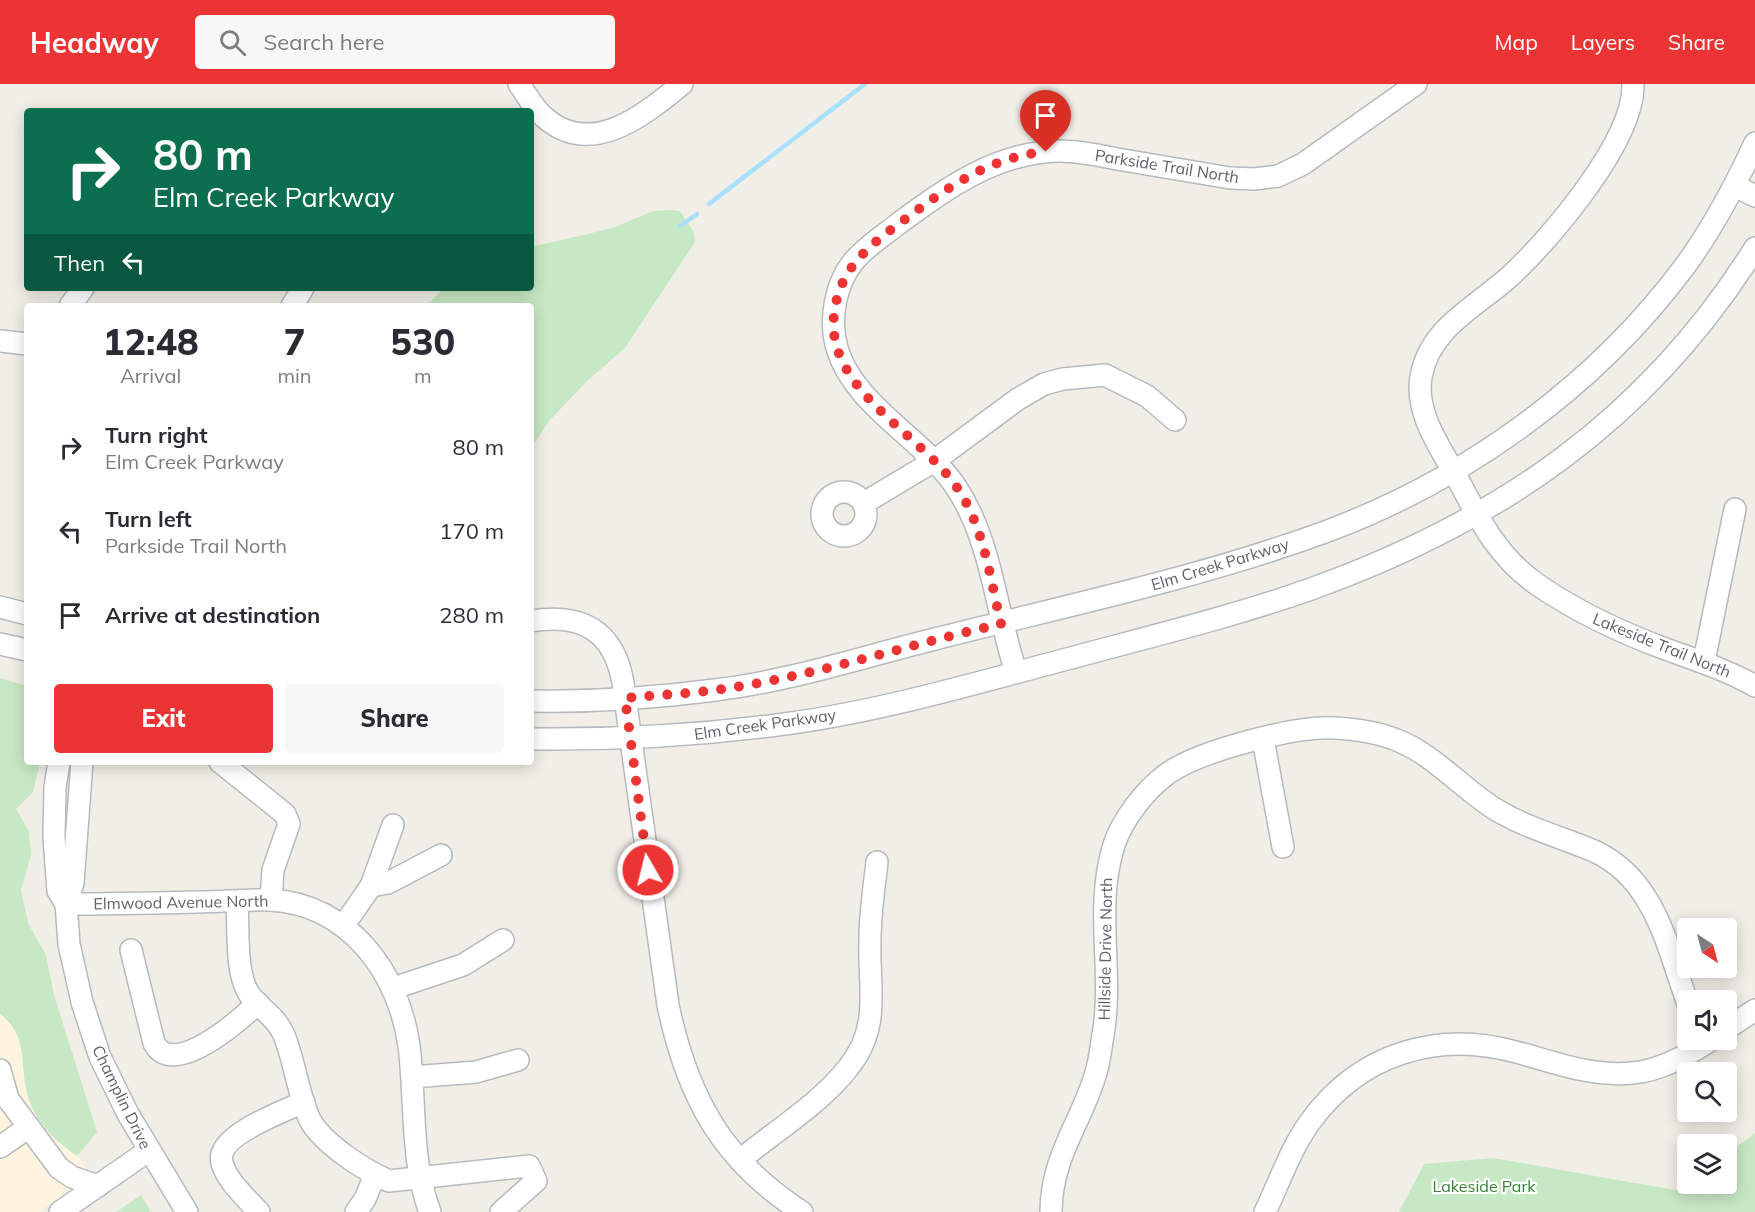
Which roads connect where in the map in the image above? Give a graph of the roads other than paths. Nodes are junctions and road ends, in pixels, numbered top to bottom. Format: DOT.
graph roads {
  1 [pos="519,84"];
  2 [pos="682,84"];
  3 [pos="1416,84"];
  4 [pos="1633,84"];
  5 [pos="1755,143"];
  6 [pos="1735,186"];
  7 [pos="1755,196"];
  8 [pos="1755,248"];
  9 [pos="0,341"];
  10 [pos="24,344"];
  11 [pos="1175,420"];
  12 [pos="934,461"];
  13 [pos="1453,470"];
  14 [pos="864,503"];
  15 [pos="1735,509"];
  16 [pos="1476,515"];
  17 [pos="0,607"];
  18 [pos="24,613"];
  19 [pos="534,621"];
  20 [pos="1001,624"];
  21 [pos="0,644"];
  22 [pos="24,650"];
  23 [pos="1704,661"];
  24 [pos="1016,672"];
  25 [pos="1755,686"];
  26 [pos="625,698"];
  27 [pos="534,701"];
  28 [pos="630,738"];
  29 [pos="534,739"];
  30 [pos="1263,739"];
  31 [pos="59,765"];
  32 [pos="82,765"];
  33 [pos="224,765"];
  34 [pos="393,825"];
  35 [pos="1284,848"];
  36 [pos="441,855"];
  37 [pos="877,862"];
  38 [pos="370,886"];
  39 [pos="271,900"];
  40 [pos="237,902"];
  41 [pos="66,904"];
  42 [pos="344,925"];
  43 [pos="503,940"];
  44 [pos="131,950"];
  45 [pos="394,988"];
  46 [pos="1683,990"];
  47 [pos="258,1003"];
  48 [pos="1755,1010"];
  49 [pos="1737,1022"];
  50 [pos="1690,1050"];
  51 [pos="518,1060"];
  52 [pos="0,1070"];
  53 [pos="412,1077"];
  54 [pos="304,1102"];
  55 [pos="28,1127"];
  56 [pos="0,1146"];
  57 [pos="148,1151"];
  58 [pos="740,1160"];
  59 [pos="375,1174"];
  60 [pos="420,1179"];
  61 [pos="98,1185"];
  62 [pos="60,1212"];
  63 [pos="187,1212"];
  64 [pos="259,1212"];
  65 [pos="356,1212"];
  66 [pos="430,1212"];
  67 [pos="501,1212"];
  68 [pos="802,1212"];
  69 [pos="1051,1212"];
  70 [pos="1265,1212"];
  1 -- 2 [label="street"];
  3 -- 12 [label="street, Parkside Trail North"];
  4 -- 13 [label="street"];
  5 -- 6 [label="street, Elm Creek Parkway"];
  6 -- 7 [label="street"];
  6 -- 13 [label="street, Elm Creek Parkway"];
  8 -- 16 [label="street, Elm Creek Parkway"];
  9 -- 10 [label="street"];
  11 -- 12 [label="street"];
  12 -- 14 [label="street"];
  12 -- 20 [label="street, Parkside Trail North"];
  13 -- 16 [label="street, Lakeside Trail North"];
  13 -- 20 [label="street, Elm Creek Parkway"];
  15 -- 23 [label="street"];
  16 -- 23 [label="street, Lakeside Trail North"];
  16 -- 24 [label="street, Elm Creek Parkway"];
  17 -- 18 [label="street"];
  19 -- 26 [label="street"];
  20 -- 24 [label="street, Parkside Trail North"];
  20 -- 26 [label="street, Elm Creek Parkway"];
  21 -- 22 [label="street"];
  23 -- 25 [label="street, Lakeside Trail North"];
  24 -- 28 [label="street, Elm Creek Parkway"];
  26 -- 27 [label="street, Elm Creek Parkway"];
  26 -- 28 [label="street"];
  28 -- 29 [label="street, Elm Creek Parkway"];
  28 -- 58 [label="street"];
  30 -- 35 [label="street"];
  30 -- 46 [label="street, Hillside Drive North"];
  30 -- 69 [label="street, Hillside Drive North"];
  31 -- 41 [label="street, Champlin Drive"];
  32 -- 41 [label="street, Champlin Drive"];
  33 -- 39 [label="street"];
  34 -- 38 [label="street"];
  36 -- 38 [label="street"];
  37 -- 58 [label="street"];
  38 -- 42 [label="street"];
  39 -- 40 [label="street, Elmwood Avenue North"];
  39 -- 42 [label="street, Elmwood Avenue North"];
  40 -- 41 [label="street, Elmwood Avenue North"];
  40 -- 47 [label="street"];
  41 -- 57 [label="street, Champlin Drive"];
  42 -- 45 [label="street, Elmwood Avenue North"];
  43 -- 45 [label="street"];
  44 -- 47 [label="street"];
  45 -- 53 [label="street, Elmwood Avenue North"];
  47 -- 54 [label="street"];
  48 -- 49 [label="street"];
  50 -- 70 [label="street"];
  51 -- 53 [label="street"];
  52 -- 55 [label="street"];
  53 -- 60 [label="street, Elmwood Avenue North"];
  54 -- 59 [label="street"];
  54 -- 64 [label="street"];
  55 -- 56 [label="street"];
  55 -- 61 [label="street"];
  57 -- 61 [label="street"];
  57 -- 63 [label="street, Champlin Drive"];
  58 -- 68 [label="street"];
  59 -- 60 [label="street"];
  59 -- 65 [label="street"];
  60 -- 66 [label="street, Elmwood Avenue North"];
  60 -- 67 [label="street"];
  61 -- 62 [label="street"];
}
